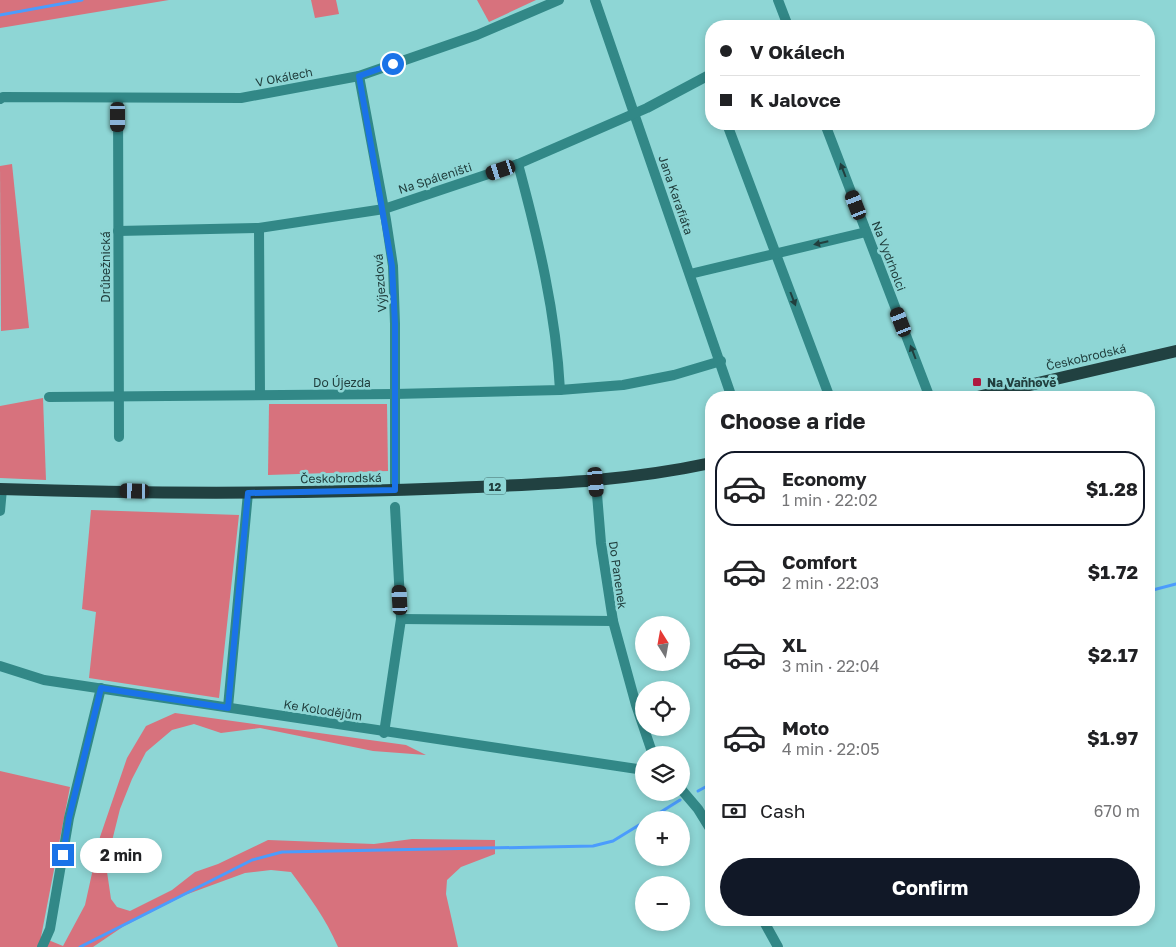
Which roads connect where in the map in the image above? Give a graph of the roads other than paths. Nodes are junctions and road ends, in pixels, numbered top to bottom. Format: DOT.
graph roads {
  1 [pos="558,0"];
  2 [pos="595,0"];
  3 [pos="778,0"];
  4 [pos="786,20"];
  5 [pos="359,76"];
  6 [pos="705,79"];
  7 [pos="1,97"];
  8 [pos="118,98"];
  9 [pos="635,113"];
  10 [pos="729,130"];
  11 [pos="827,130"];
  12 [pos="518,164"];
  13 [pos="384,208"];
  14 [pos="259,228"];
  15 [pos="118,231"];
  16 [pos="866,232"];
  17 [pos="776,253"];
  18 [pos="690,274"];
  19 [pos="1176,351"];
  20 [pos="721,361"];
  21 [pos="560,390"];
  22 [pos="730,391"];
  23 [pos="827,391"];
  24 [pos="927,391"];
  25 [pos="1004,391"];
  26 [pos="394,394"];
  27 [pos="118,395"];
  28 [pos="260,395"];
  29 [pos="49,397"];
  30 [pos="118,437"];
  31 [pos="705,465"];
  32 [pos="596,482"];
  33 [pos="1,489"];
  34 [pos="395,490"];
  35 [pos="248,493"];
  36 [pos="395,507"];
  37 [pos="0,511"];
  38 [pos="401,619"];
  39 [pos="613,621"];
  40 [pos="0,666"];
  41 [pos="101,688"];
  42 [pos="228,708"];
  43 [pos="384,733"];
  44 [pos="650,746"];
  45 [pos="635,769"];
  46 [pos="690,800"];
  47 [pos="705,820"];
  48 [pos="766,926"];
  49 [pos="42,947"];
  50 [pos="778,947"];
  1 -- 5 [label="street, V Okálech"];
  2 -- 9 [label="street, Jana Karafiáta"];
  3 -- 4 [label="street"];
  5 -- 8 [label="street, V Okálech"];
  5 -- 13 [label="street, Výjezdová"];
  6 -- 9 [label="street, Na Spáleništi"];
  7 -- 8 [label="street, V Okálech"];
  8 -- 15 [label="street, Drůbežnická"];
  9 -- 12 [label="street, Na Spáleništi"];
  9 -- 18 [label="street, Jana Karafiáta"];
  10 -- 17 [label="street"];
  16 -- 11 [label="street, Na Vydrholci, one-way"];
  12 -- 13 [label="street, Na Spáleništi"];
  12 -- 21 [label="street"];
  13 -- 14 [label="street, Na Spáleništi"];
  13 -- 26 [label="street, Výjezdová"];
  14 -- 15 [label="street, Na Spáleništi"];
  14 -- 28 [label="street"];
  15 -- 27 [label="street, Drůbežnická"];
  16 -- 17 [label="street, one-way"];
  24 -- 16 [label="street, Na Vydrholci, one-way"];
  17 -- 18 [label="street"];
  17 -- 23 [label="street, one-way"];
  18 -- 20 [label="street, Jana Karafiáta"];
  19 -- 25 [label="main road, Českobrodská"];
  20 -- 21 [label="street, Do Újezda"];
  20 -- 22 [label="street, Jana Karafiáta"];
  21 -- 26 [label="street, Do Újezda"];
  26 -- 28 [label="street, Do Újezda"];
  26 -- 34 [label="street, Výjezdová"];
  27 -- 28 [label="street, Do Újezda"];
  27 -- 29 [label="street, Do Újezda"];
  27 -- 30 [label="street, Drůbežnická"];
  31 -- 32 [label="main road, Českobrodská / 12"];
  32 -- 34 [label="main road, Českobrodská / 12"];
  32 -- 39 [label="street, Do Panenek"];
  33 -- 35 [label="main road, Českobrodská / 12"];
  33 -- 37 [label="street"];
  34 -- 35 [label="main road, Českobrodská / 12"];
  35 -- 42 [label="street"];
  36 -- 38 [label="street"];
  38 -- 39 [label="street"];
  38 -- 43 [label="street"];
  39 -- 44 [label="street, Do Panenek"];
  40 -- 41 [label="street, Ke Kolodějům"];
  41 -- 42 [label="street, Ke Kolodějům"];
  41 -- 49 [label="street"];
  42 -- 43 [label="street, Ke Kolodějům"];
  43 -- 45 [label="street, Ke Kolodějům"];
  46 -- 47 [label="street"];
  48 -- 50 [label="street"];
}
